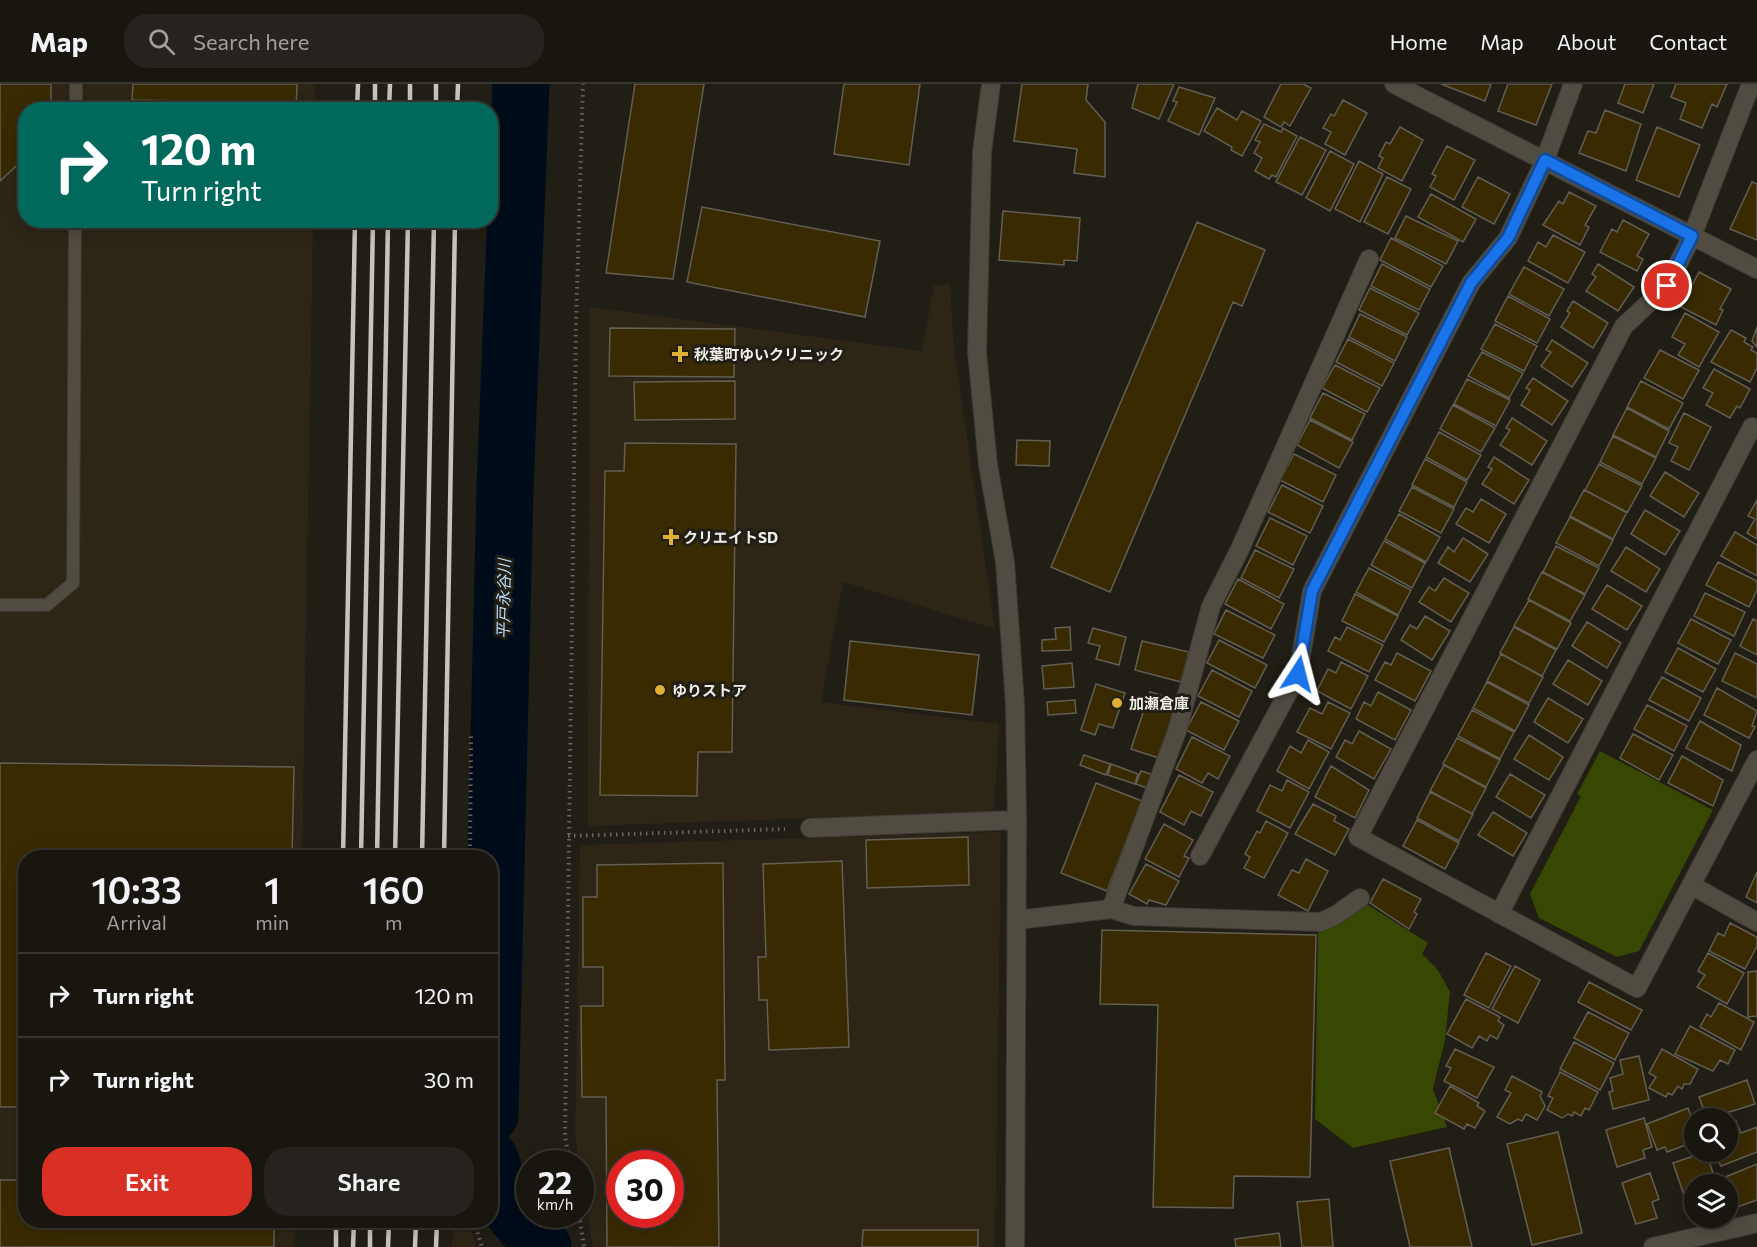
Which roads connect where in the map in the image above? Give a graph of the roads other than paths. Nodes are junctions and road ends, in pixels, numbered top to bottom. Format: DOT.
graph roads {
  1 [pos="76,84"];
  2 [pos="991,84"];
  3 [pos="1573,84"];
  4 [pos="1751,84"];
  5 [pos="1402,86"];
  6 [pos="76,102"];
  7 [pos="1545,160"];
  8 [pos="75,228"];
  9 [pos="1692,236"];
  10 [pos="1369,259"];
  11 [pos="1757,269"];
  12 [pos="1752,427"];
  13 [pos="0,605"];
  14 [pos="1757,760"];
  15 [pos="1017,820"];
  16 [pos="810,828"];
  17 [pos="1200,856"];
  18 [pos="1691,885"];
  19 [pos="1360,898"];
  20 [pos="1111,909"];
  21 [pos="1499,914"];
  22 [pos="1017,920"];
  23 [pos="1757,921"];
  24 [pos="1757,1222"];
  25 [pos="1015,1247"];
  26 [pos="1653,1247"];
  1 -- 6 [label="lane"];
  2 -- 15 [label="street"];
  3 -- 7 [label="street"];
  4 -- 9 [label="street"];
  5 -- 7 [label="street"];
  7 -- 9 [label="street"];
  7 -- 17 [label="street"];
  8 -- 13 [label="lane"];
  9 -- 11 [label="street"];
  9 -- 21 [label="street"];
  10 -- 20 [label="street"];
  12 -- 21 [label="street"];
  14 -- 18 [label="street"];
  15 -- 16 [label="street"];
  15 -- 22 [label="street"];
  18 -- 21 [label="street"];
  18 -- 23 [label="street"];
  19 -- 20 [label="street"];
  20 -- 22 [label="street"];
  22 -- 25 [label="street"];
  24 -- 26 [label="street"];
}
